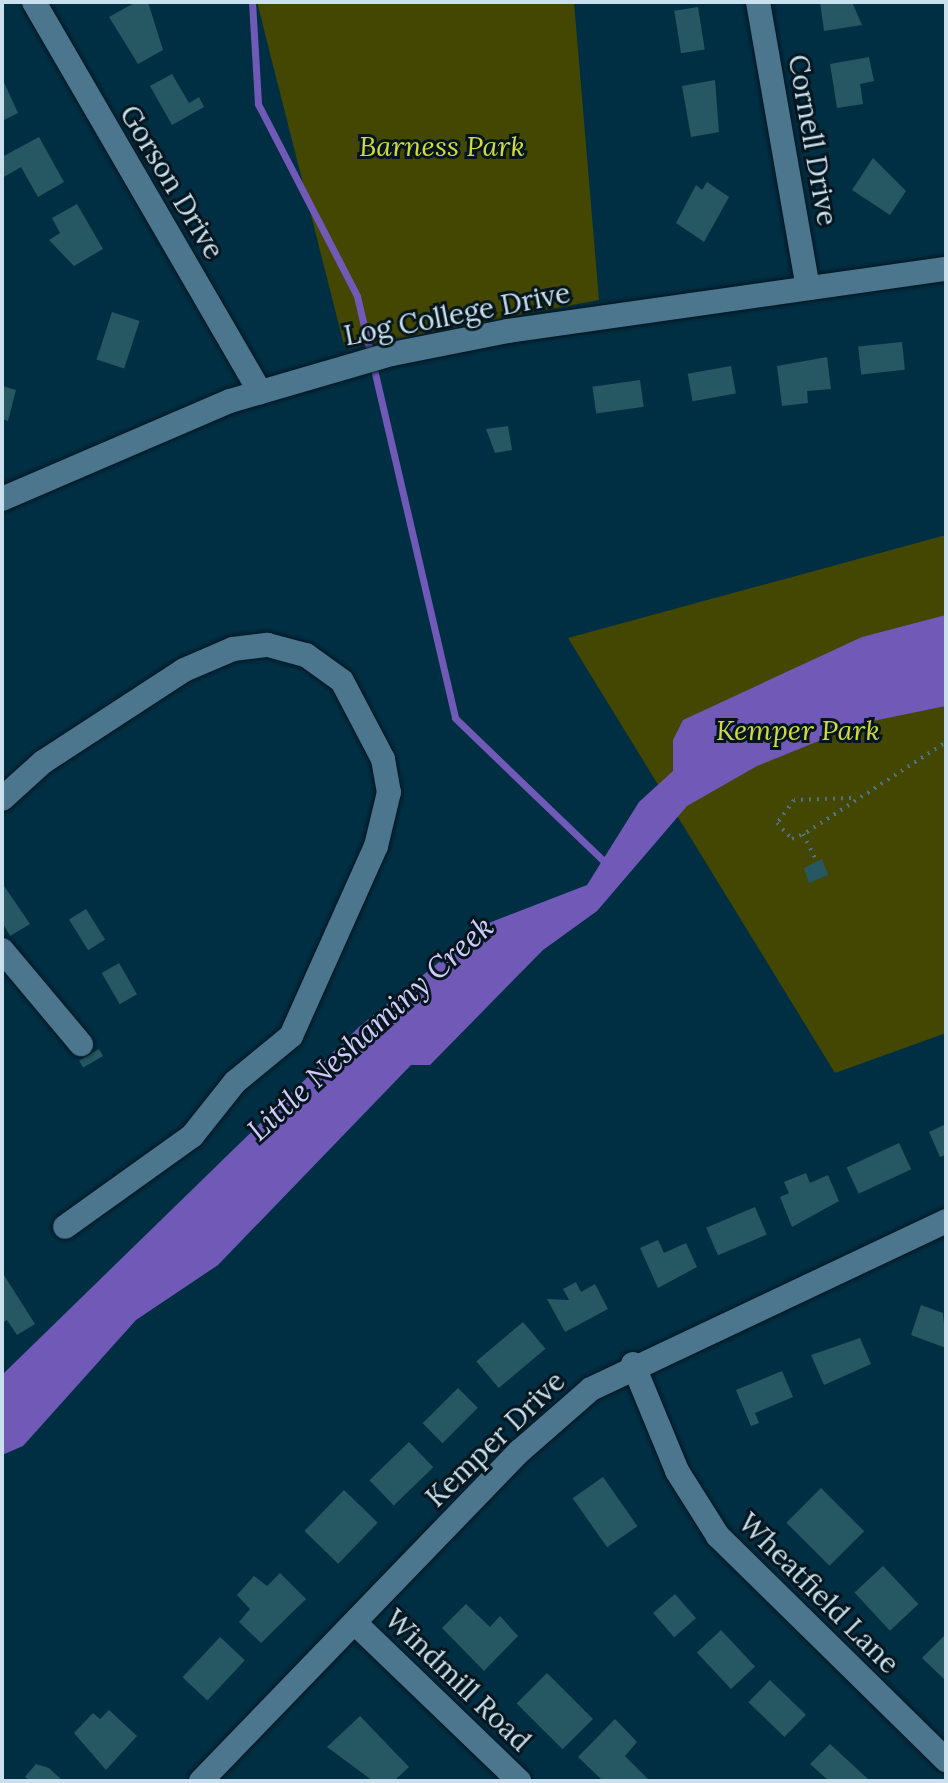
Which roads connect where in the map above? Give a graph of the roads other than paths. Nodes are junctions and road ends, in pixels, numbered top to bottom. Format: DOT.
graph roads {
  1 [pos="34,2"];
  2 [pos="758,2"];
  3 [pos="946,269"];
  4 [pos="808,288"];
  5 [pos="260,392"];
  6 [pos="2,499"];
  7 [pos="2,799"];
  8 [pos="2,950"];
  9 [pos="81,1044"];
  10 [pos="946,1221"];
  11 [pos="65,1227"];
  12 [pos="633,1364"];
  13 [pos="355,1623"];
  14 [pos="946,1760"];
  15 [pos="201,1781"];
  16 [pos="519,1781"];
  1 -- 5 [label="street, Gorson Drive"];
  2 -- 4 [label="street, Cornell Drive"];
  3 -- 4 [label="street, Log College Drive"];
  4 -- 5 [label="street, Log College Drive"];
  5 -- 6 [label="street, Log College Drive"];
  7 -- 11 [label="street"];
  8 -- 9 [label="street"];
  10 -- 12 [label="street, Kemper Drive"];
  12 -- 13 [label="street, Kemper Drive"];
  12 -- 14 [label="street, Wheatfield Lane"];
  13 -- 15 [label="street, Kemper Drive"];
  13 -- 16 [label="street, Windmill Road"];
}
